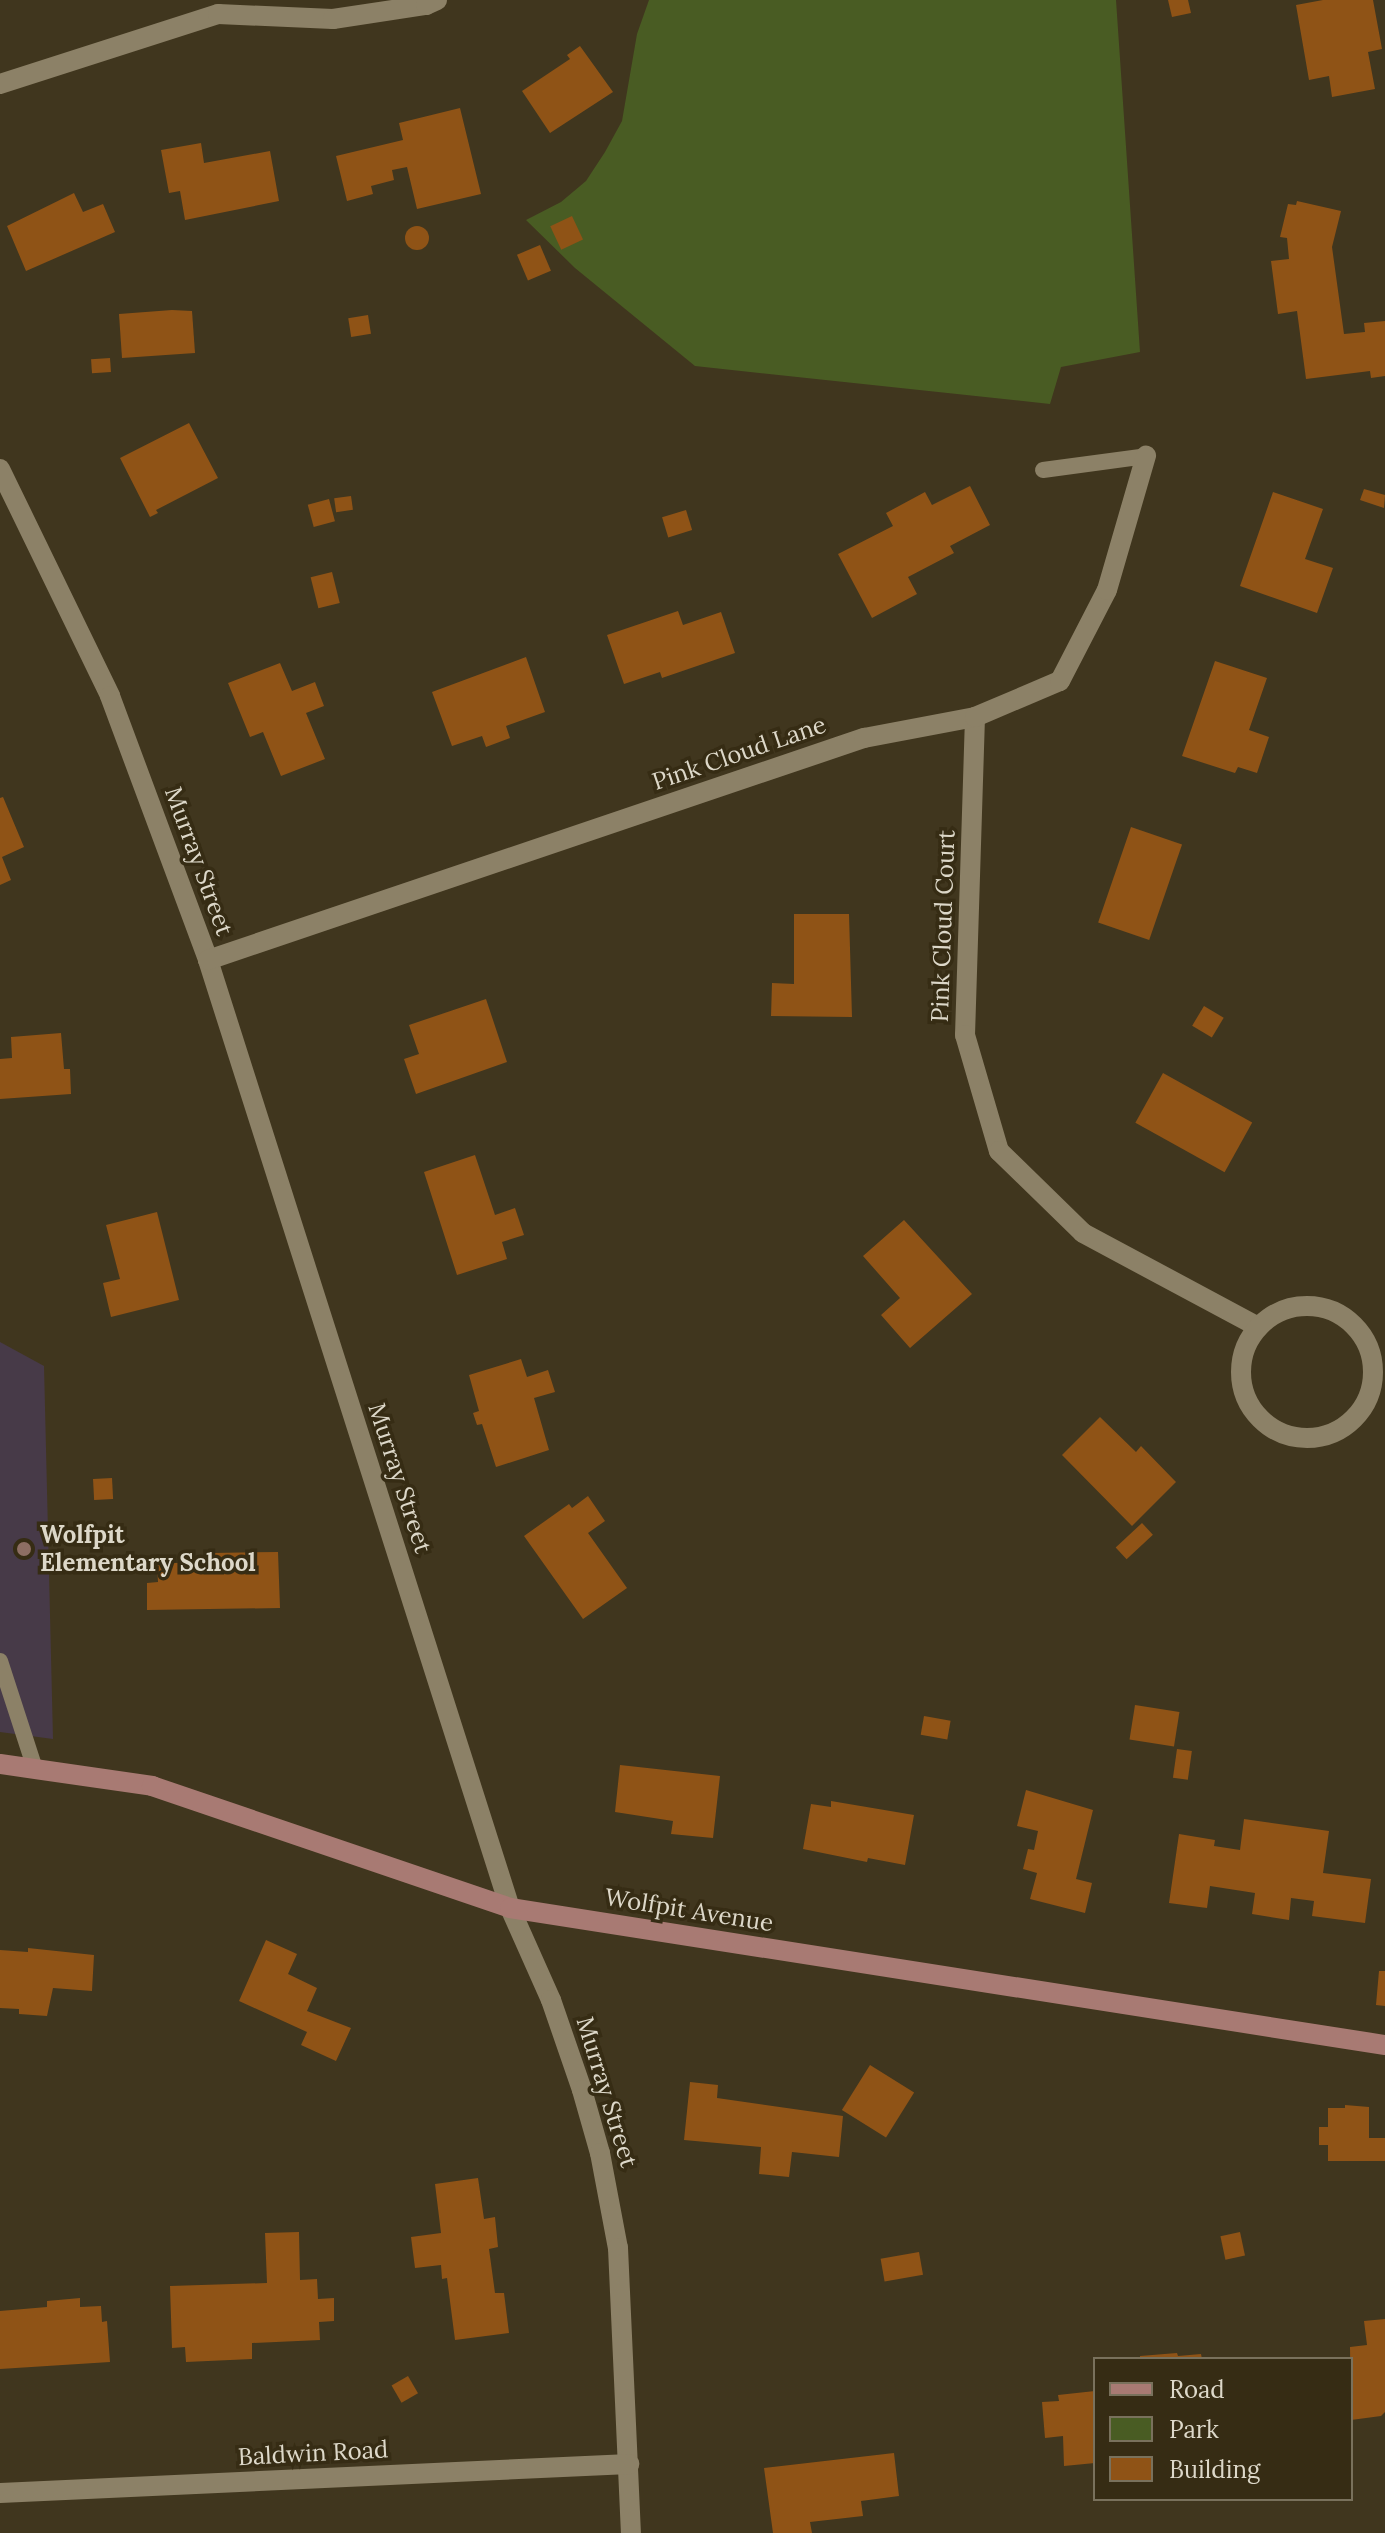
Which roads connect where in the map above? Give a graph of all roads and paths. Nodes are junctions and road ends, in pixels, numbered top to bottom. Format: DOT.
graph roads {
  1 [pos="437,0"];
  2 [pos="0,84"];
  3 [pos="1146,456"];
  4 [pos="0,469"];
  5 [pos="1043,470"];
  6 [pos="975,717"];
  7 [pos="208,960"];
  8 [pos="1258,1327"];
  9 [pos="0,1661"];
  10 [pos="0,1764"];
  11 [pos="35,1769"];
  12 [pos="510,1908"];
  13 [pos="1385,2045"];
  14 [pos="629,2464"];
  15 [pos="0,2493"];
  16 [pos="631,2533"];
  1 -- 2 [label="street"];
  3 -- 5 [label="lane"];
  3 -- 6 [label="street, Pink Cloud Lane"];
  4 -- 7 [label="street, Murray Street"];
  6 -- 7 [label="street, Pink Cloud Lane"];
  6 -- 8 [label="street, Pink Cloud Court"];
  7 -- 12 [label="street, Murray Street"];
  8 -- 8 [label="street"];
  9 -- 11 [label="lane"];
  10 -- 11 [label="street, Wolfpit Avenue"];
  11 -- 12 [label="street, Wolfpit Avenue"];
  12 -- 13 [label="street, Wolfpit Avenue"];
  12 -- 14 [label="street, Murray Street"];
  14 -- 15 [label="street, Baldwin Road"];
  14 -- 16 [label="street, Murray Street"];
}
